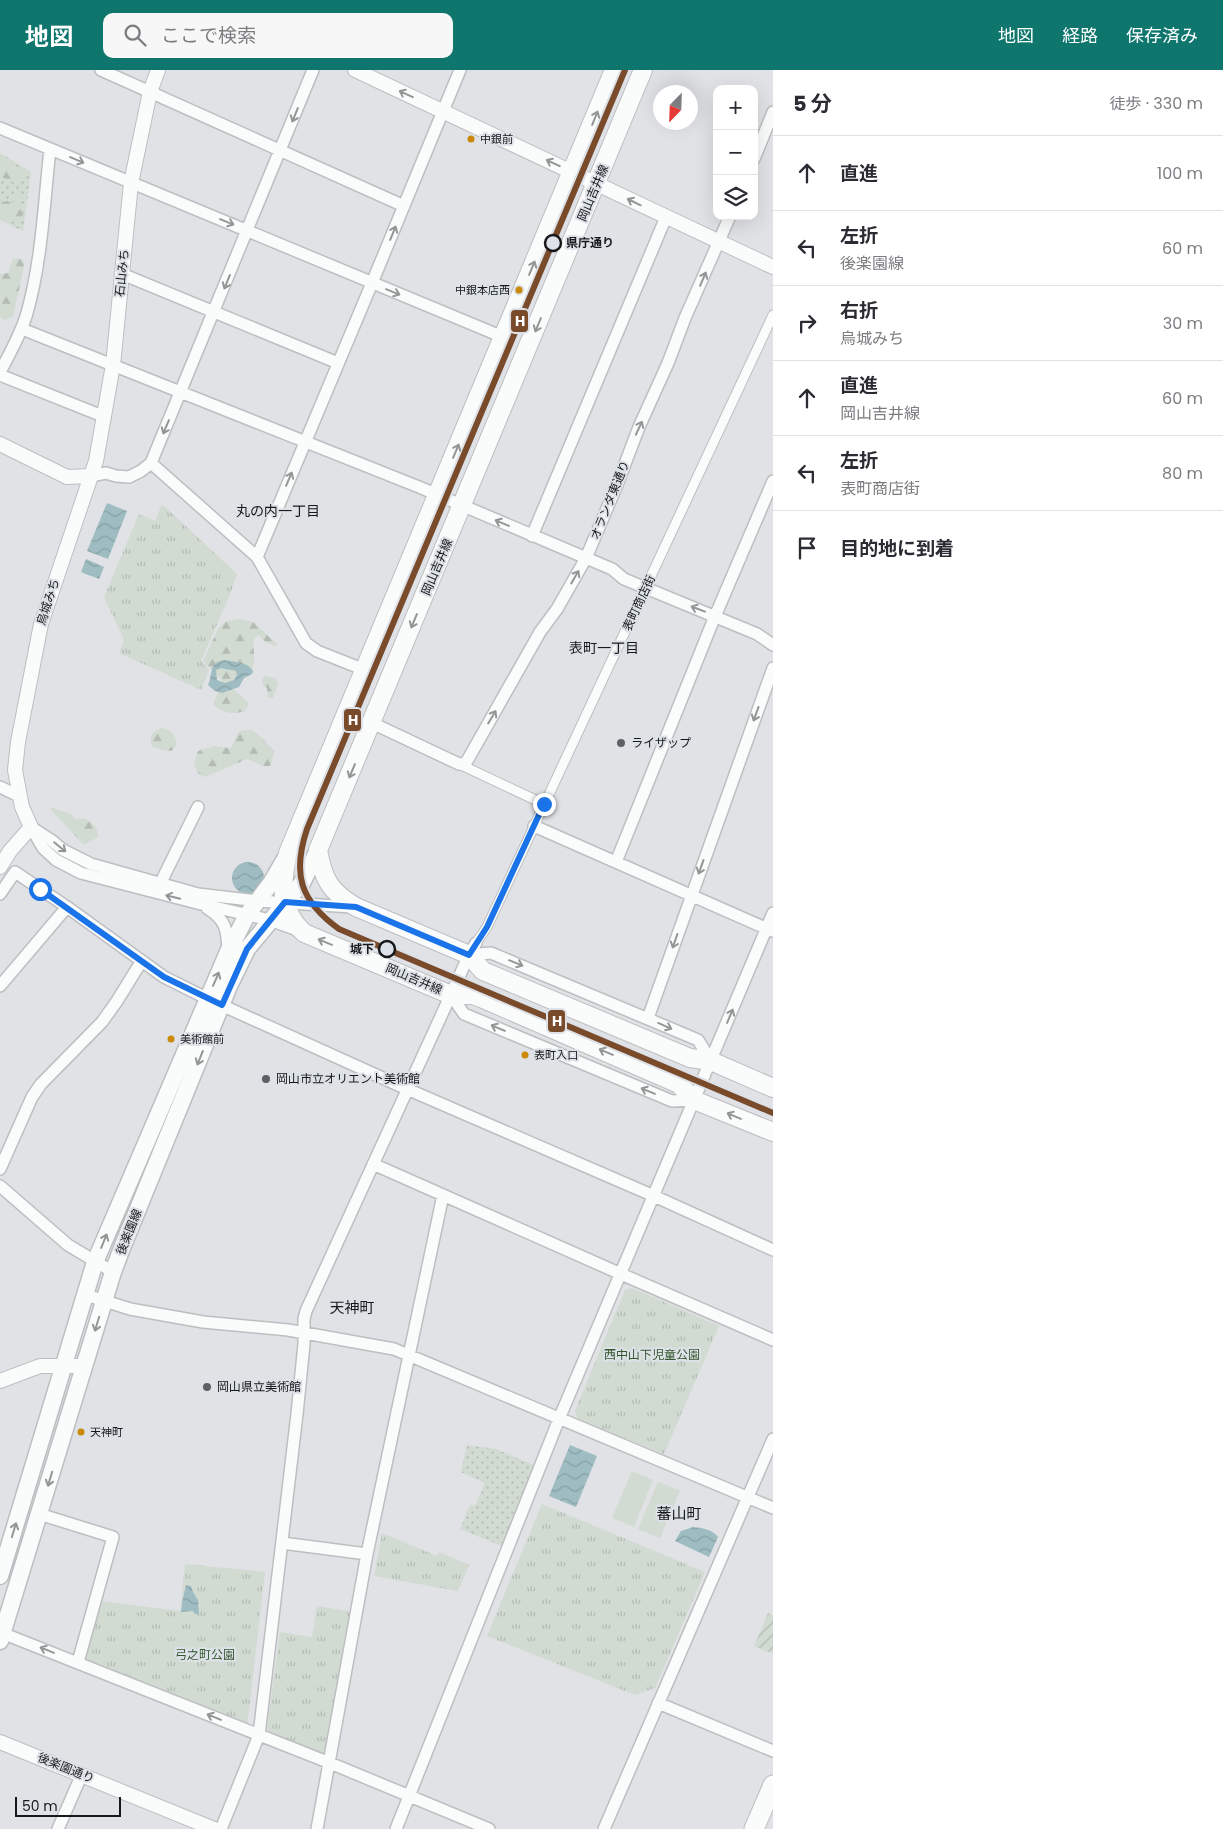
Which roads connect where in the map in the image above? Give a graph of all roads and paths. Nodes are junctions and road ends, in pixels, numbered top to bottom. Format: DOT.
graph roads {
  1 [pos="100,70"];
  2 [pos="158,70"];
  3 [pos="313,70"];
  4 [pos="355,70"];
  5 [pos="460,70"];
  6 [pos="614,70"];
  7 [pos="643,70"];
  8 [pos="150,92"];
  9 [pos="442,110"];
  10 [pos="773,112"];
  11 [pos="0,128"];
  12 [pos="50,148"];
  13 [pos="758,149"];
  14 [pos="280,152"];
  15 [pos="573,172"];
  16 [pos="131,183"];
  17 [pos="597,184"];
  18 [pos="404,206"];
  19 [pos="666,217"];
  20 [pos="728,220"];
  21 [pos="248,230"];
  22 [pos="719,242"];
  23 [pos="773,267"];
  24 [pos="122,274"];
  25 [pos="372,284"];
  26 [pos="215,312"];
  27 [pos="773,315"];
  28 [pos="22,329"];
  29 [pos="503,337"];
  30 [pos="338,363"];
  31 [pos="113,365"];
  32 [pos="0,374"];
  33 [pos="181,392"];
  34 [pos="105,417"];
  35 [pos="305,441"];
  36 [pos="0,444"];
  37 [pos="151,463"];
  38 [pos="90,476"];
  39 [pos="773,481"];
  40 [pos="438,495"];
  41 [pos="462,506"];
  42 [pos="532,536"];
  43 [pos="257,557"];
  44 [pos="586,558"];
  45 [pos="645,588"];
  46 [pos="715,616"];
  47 [pos="773,645"];
  48 [pos="773,668"];
  49 [pos="365,670"];
  50 [pos="372,723"];
  51 [pos="463,762"];
  52 [pos="0,787"];
  53 [pos="19,796"];
  54 [pos="544,804"];
  55 [pos="198,807"];
  56 [pos="534,826"];
  57 [pos="31,827"];
  58 [pos="318,850"];
  59 [pos="288,853"];
  60 [pos="616,862"];
  61 [pos="0,867"];
  62 [pos="160,884"];
  63 [pos="0,894"];
  64 [pos="691,895"];
  65 [pos="233,899"];
  66 [pos="258,901"];
  67 [pos="285,902"];
  68 [pos="201,904"];
  69 [pos="67,906"];
  70 [pos="356,907"];
  71 [pos="773,913"];
  72 [pos="246,915"];
  73 [pos="270,920"];
  74 [pos="770,930"];
  75 [pos="304,933"];
  76 [pos="247,949"];
  77 [pos="473,949"];
  78 [pos="228,952"];
  79 [pos="141,962"];
  80 [pos="0,986"];
  81 [pos="451,995"];
  82 [pos="215,1002"];
  83 [pos="648,1018"];
  84 [pos="711,1061"];
  85 [pos="773,1088"];
  86 [pos="407,1089"];
  87 [pos="694,1100"];
  88 [pos="773,1132"];
  89 [pos="373,1164"];
  90 [pos="0,1169"];
  91 [pos="0,1186"];
  92 [pos="443,1195"];
  93 [pos="654,1196"];
  94 [pos="773,1250"];
  95 [pos="95,1262"];
  96 [pos="113,1272"];
  97 [pos="621,1274"];
  98 [pos="86,1295"];
  99 [pos="104,1300"];
  100 [pos="304,1333"];
  101 [pos="773,1340"];
  102 [pos="409,1355"];
  103 [pos="64,1366"];
  104 [pos="84,1366"];
  105 [pos="0,1381"];
  106 [pos="559,1419"];
  107 [pos="773,1438"];
  108 [pos="748,1498"];
  109 [pos="773,1508"];
  110 [pos="39,1514"];
  111 [pos="282,1543"];
  112 [pos="367,1554"];
  113 [pos="0,1576"];
  114 [pos="1,1637"];
  115 [pos="78,1662"];
  116 [pos="658,1703"];
  117 [pos="259,1735"];
  118 [pos="0,1742"];
  119 [pos="773,1751"];
  120 [pos="330,1763"];
  121 [pos="82,1774"];
  122 [pos="773,1785"];
  123 [pos="409,1797"];
  124 [pos="58,1829"];
  125 [pos="214,1829"];
  126 [pos="221,1829"];
  127 [pos="318,1829"];
  128 [pos="396,1829"];
  129 [pos="490,1829"];
  130 [pos="604,1829"];
  131 [pos="754,1829"];
  1 -- 8 [label="street"];
  2 -- 8 [label="street, 石山みち"];
  3 -- 14 [label="street, one-way"];
  9 -- 4 [label="street, one-way"];
  5 -- 9 [label="street"];
  15 -- 6 [label="main road, 岡山吉井線, one-way"];
  7 -- 17 [label="main road, 岡山吉井線"];
  8 -- 14 [label="street"];
  8 -- 16 [label="street, 石山みち"];
  15 -- 9 [label="street, one-way"];
  9 -- 18 [label="street"];
  10 -- 13 [label="street"];
  11 -- 12 [label="street"];
  12 -- 16 [label="street, one-way"];
  12 -- 28 [label="street"];
  14 -- 18 [label="street"];
  14 -- 21 [label="street"];
  15 -- 17 [label="street"];
  29 -- 15 [label="main road, 岡山吉井線, one-way"];
  16 -- 21 [label="street, one-way"];
  16 -- 24 [label="street, 石山みち"];
  19 -- 17 [label="street, one-way"];
  17 -- 41 [label="main road, 岡山吉井線, one-way"];
  25 -- 18 [label="street, one-way"];
  19 -- 22 [label="street"];
  19 -- 42 [label="street"];
  20 -- 22 [label="street, オランダ東通り"];
  21 -- 25 [label="street"];
  21 -- 26 [label="street, one-way"];
  22 -- 23 [label="street"];
  44 -- 22 [label="street, オランダ東通り, one-way"];
  24 -- 26 [label="street"];
  24 -- 31 [label="street, 石山みち"];
  25 -- 29 [label="street, one-way"];
  25 -- 30 [label="street"];
  26 -- 30 [label="street"];
  26 -- 33 [label="street"];
  27 -- 45 [label="street, 表町商店街"];
  28 -- 31 [label="street"];
  28 -- 32 [label="street"];
  40 -- 29 [label="main road, 岡山吉井線, one-way"];
  30 -- 35 [label="street"];
  31 -- 33 [label="street"];
  31 -- 34 [label="street, 石山みち"];
  32 -- 34 [label="street"];
  33 -- 35 [label="street"];
  33 -- 37 [label="street, one-way"];
  34 -- 38 [label="street, 石山みち"];
  35 -- 40 [label="street"];
  43 -- 35 [label="street, one-way"];
  36 -- 38 [label="street"];
  37 -- 38 [label="street"];
  37 -- 43 [label="street"];
  38 -- 53 [label="street, 烏城みち"];
  39 -- 46 [label="street"];
  40 -- 41 [label="street"];
  40 -- 49 [label="main road, 岡山吉井線"];
  42 -- 41 [label="street, one-way"];
  41 -- 50 [label="main road, 岡山吉井線, one-way"];
  42 -- 44 [label="street"];
  43 -- 49 [label="street"];
  44 -- 45 [label="street"];
  51 -- 44 [label="street, オランダ東通り, one-way"];
  46 -- 45 [label="street, one-way"];
  45 -- 54 [label="street, 表町商店街"];
  46 -- 47 [label="street"];
  46 -- 60 [label="street"];
  48 -- 64 [label="street, one-way"];
  49 -- 59 [label="main road, 岡山吉井線"];
  50 -- 51 [label="street"];
  50 -- 58 [label="main road, 岡山吉井線, one-way"];
  51 -- 54 [label="street"];
  52 -- 53 [label="street"];
  53 -- 57 [label="street, 烏城みち"];
  54 -- 56 [label="street, 表町商店街"];
  55 -- 62 [label="street"];
  56 -- 60 [label="street"];
  56 -- 77 [label="street, 表町商店街"];
  57 -- 61 [label="street"];
  57 -- 62 [label="street, one-way"];
  68 -- 57 [label="street, 烏城みち, one-way"];
  58 -- 67 [label="main road, 後楽園線"];
  58 -- 70 [label="main road"];
  59 -- 66 [label="main road, 後楽園線"];
  59 -- 67 [label="main road, 岡山吉井線"];
  60 -- 64 [label="street"];
  62 -- 65 [label="street"];
  63 -- 69 [label="street"];
  64 -- 74 [label="street"];
  64 -- 83 [label="street, one-way"];
  65 -- 66 [label="street"];
  65 -- 72 [label="street"];
  66 -- 67 [label="street"];
  66 -- 72 [label="main road, 後楽園線"];
  67 -- 70 [label="street"];
  67 -- 73 [label="main road, 後楽園線"];
  67 -- 75 [label="main road, 岡山吉井線"];
  68 -- 72 [label="street, 烏城みち"];
  68 -- 78 [label="street"];
  69 -- 79 [label="street"];
  69 -- 80 [label="street"];
  70 -- 77 [label="main road"];
  71 -- 74 [label="street"];
  72 -- 73 [label="street, 烏城みち"];
  72 -- 76 [label="street"];
  72 -- 78 [label="main road, 後楽園線"];
  73 -- 75 [label="street, 烏城みち"];
  73 -- 76 [label="main road, 後楽園線"];
  84 -- 74 [label="street, one-way"];
  81 -- 75 [label="main road, 岡山吉井線, one-way"];
  76 -- 82 [label="main road, 後楽園線"];
  77 -- 81 [label="street"];
  77 -- 83 [label="street, one-way"];
  77 -- 84 [label="main road"];
  82 -- 78 [label="main road, 後楽園線, one-way"];
  79 -- 82 [label="street"];
  79 -- 90 [label="street"];
  81 -- 86 [label="street"];
  87 -- 81 [label="main road, 岡山吉井線, one-way"];
  82 -- 86 [label="street"];
  95 -- 82 [label="main road, 後楽園線, one-way"];
  82 -- 96 [label="main road, 後楽園線, one-way"];
  83 -- 84 [label="street, one-way"];
  84 -- 85 [label="main road"];
  84 -- 87 [label="street"];
  86 -- 89 [label="street"];
  86 -- 93 [label="street"];
  88 -- 87 [label="main road, 岡山吉井線, one-way"];
  87 -- 93 [label="street"];
  89 -- 92 [label="street"];
  89 -- 100 [label="street"];
  91 -- 95 [label="street"];
  92 -- 97 [label="street"];
  92 -- 102 [label="street"];
  93 -- 94 [label="street"];
  93 -- 97 [label="street"];
  95 -- 96 [label="street"];
  95 -- 98 [label="main road, 後楽園線"];
  96 -- 99 [label="main road, 後楽園線"];
  97 -- 101 [label="street"];
  97 -- 106 [label="street"];
  98 -- 99 [label="street"];
  98 -- 103 [label="main road, 後楽園線"];
  99 -- 100 [label="street"];
  99 -- 104 [label="main road, 後楽園線, one-way"];
  100 -- 102 [label="street"];
  100 -- 111 [label="street"];
  102 -- 106 [label="street"];
  102 -- 112 [label="street"];
  103 -- 104 [label="street"];
  103 -- 105 [label="street"];
  113 -- 103 [label="main road, 後楽園線, one-way"];
  104 -- 110 [label="main road, 後楽園線, one-way"];
  106 -- 108 [label="street"];
  106 -- 123 [label="street"];
  107 -- 108 [label="street"];
  108 -- 109 [label="street"];
  108 -- 116 [label="street"];
  110 -- 114 [label="main road, 後楽園線"];
  110 -- 115 [label="street"];
  111 -- 112 [label="street"];
  111 -- 117 [label="street"];
  112 -- 120 [label="street"];
  115 -- 114 [label="street, one-way"];
  117 -- 115 [label="street, one-way"];
  116 -- 119 [label="street"];
  116 -- 130 [label="street"];
  117 -- 120 [label="street"];
  117 -- 126 [label="street"];
  118 -- 121 [label="street, 後楽園通り"];
  120 -- 123 [label="street"];
  120 -- 127 [label="street"];
  121 -- 124 [label="street"];
  121 -- 125 [label="street, 後楽園通り"];
  122 -- 131 [label="highway"];
  123 -- 128 [label="street"];
  123 -- 129 [label="street"];
}
